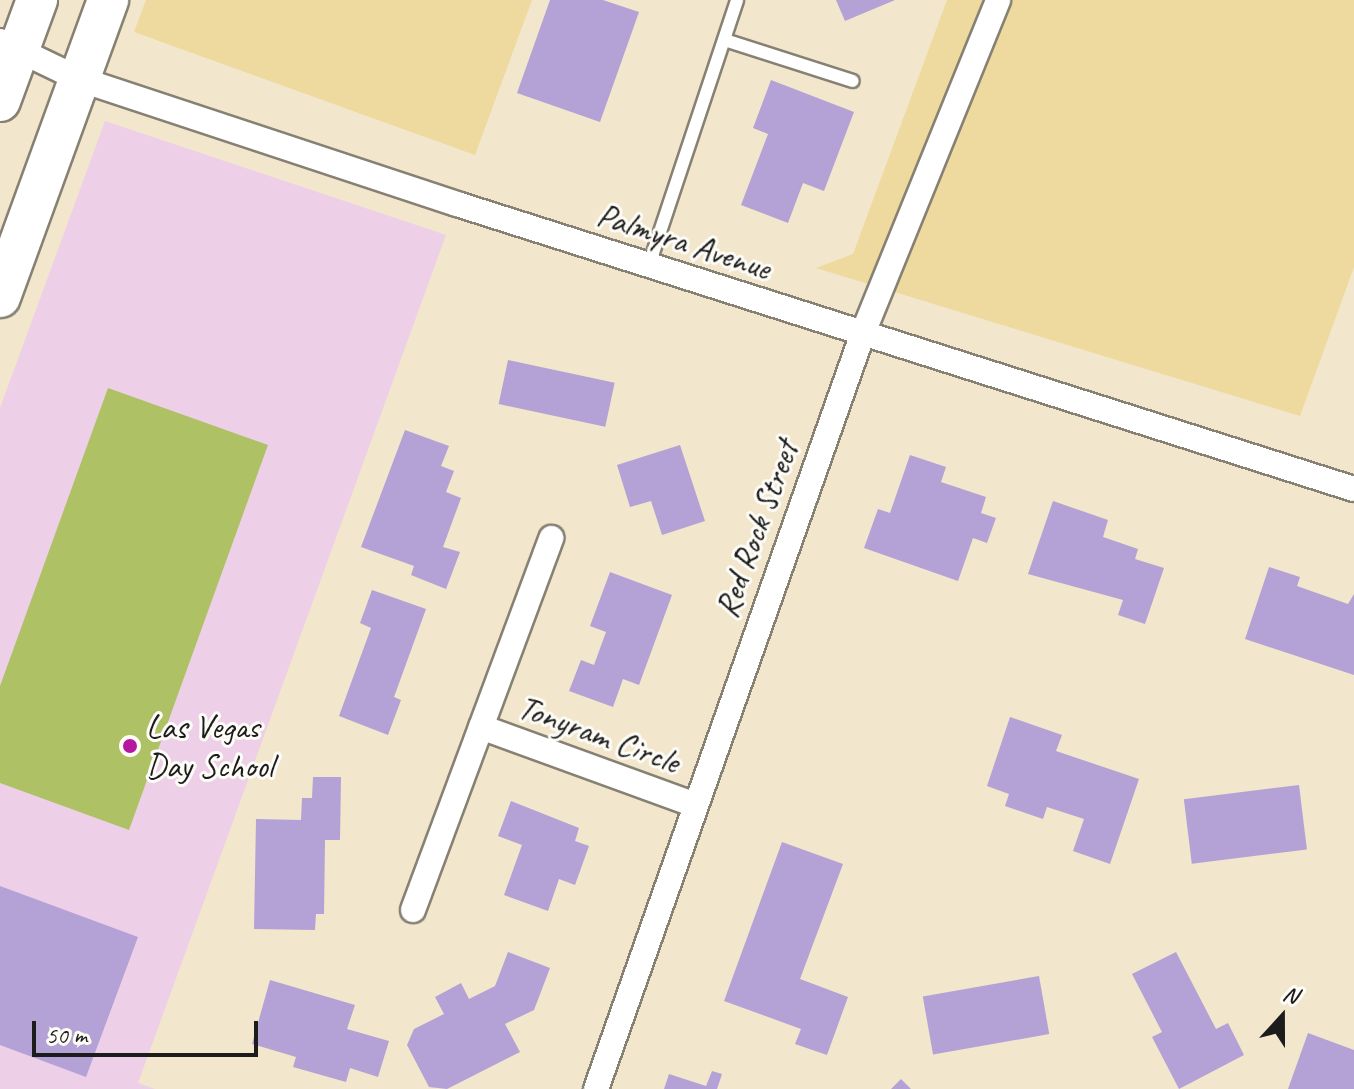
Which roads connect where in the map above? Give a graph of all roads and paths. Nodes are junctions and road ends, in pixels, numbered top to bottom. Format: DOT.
graph roads {
  1 [pos="37,0"];
  2 [pos="108,0"];
  3 [pos="737,0"];
  4 [pos="998,0"];
  5 [pos="725,40"];
  6 [pos="10,45"];
  7 [pos="79,79"];
  8 [pos="853,81"];
  9 [pos="0,101"];
  10 [pos="649,265"];
  11 [pos="0,297"];
  12 [pos="863,333"];
  13 [pos="1354,489"];
  14 [pos="551,538"];
  15 [pos="481,727"];
  16 [pos="693,804"];
  17 [pos="413,910"];
  18 [pos="596,1089"];
  1 -- 6 [label="main road"];
  2 -- 7 [label="main road"];
  3 -- 5 [label="lane"];
  4 -- 12 [label="street, Red Rock Street"];
  5 -- 8 [label="lane"];
  5 -- 10 [label="lane"];
  6 -- 7 [label="street, Palmyra Avenue"];
  6 -- 9 [label="main road"];
  7 -- 10 [label="street, Palmyra Avenue"];
  7 -- 11 [label="main road"];
  10 -- 12 [label="street, Palmyra Avenue"];
  12 -- 13 [label="street, Palmyra Avenue"];
  12 -- 16 [label="street, Red Rock Street"];
  14 -- 15 [label="street, Tonyram Circle"];
  15 -- 16 [label="street, Tonyram Circle"];
  15 -- 17 [label="street, Tonyram Circle"];
  16 -- 18 [label="street, Red Rock Street"];
}
